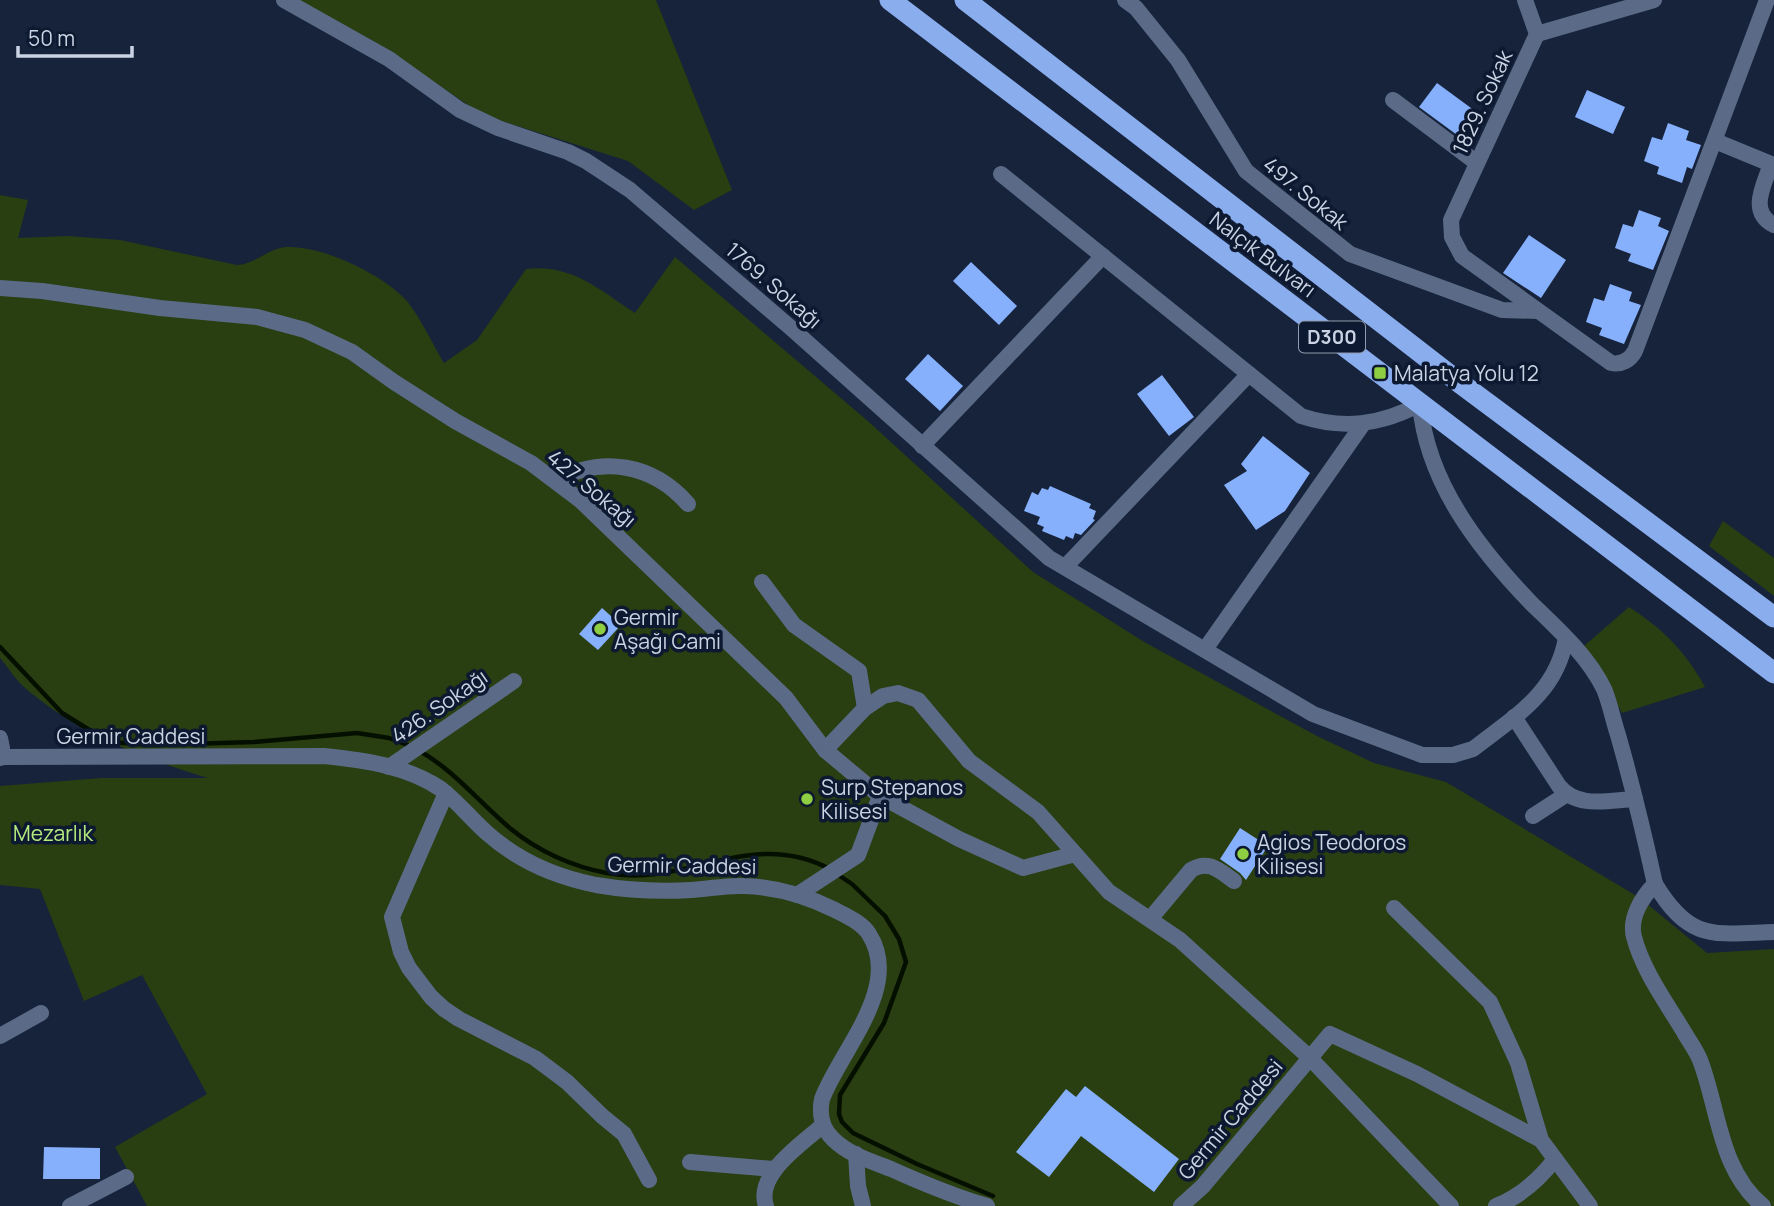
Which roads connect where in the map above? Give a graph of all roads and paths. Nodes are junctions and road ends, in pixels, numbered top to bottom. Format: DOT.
graph roads {
  1 [pos="284,0"];
  2 [pos="890,0"];
  3 [pos="965,0"];
  4 [pos="1125,0"];
  5 [pos="1525,0"];
  6 [pos="1654,0"];
  7 [pos="1767,0"];
  8 [pos="1537,34"];
  9 [pos="1393,100"];
  10 [pos="1715,141"];
  11 [pos="1477,163"];
  12 [pos="1001,174"];
  13 [pos="1774,225"];
  14 [pos="1103,256"];
  15 [pos="0,288"];
  16 [pos="1538,311"];
  17 [pos="1249,374"];
  18 [pos="1420,404"];
  19 [pos="1363,424"];
  20 [pos="922,446"];
  21 [pos="556,481"];
  22 [pos="688,504"];
  23 [pos="1065,567"];
  24 [pos="762,582"];
  25 [pos="1774,617"];
  26 [pos="1566,638"];
  27 [pos="1206,648"];
  28 [pos="1774,673"];
  29 [pos="514,681"];
  30 [pos="864,708"];
  31 [pos="1514,717"];
  32 [pos="0,738"];
  33 [pos="825,750"];
  34 [pos="0,757"];
  35 [pos="388,767"];
  36 [pos="446,793"];
  37 [pos="1567,794"];
  38 [pos="880,796"];
  39 [pos="1635,799"];
  40 [pos="1533,817"];
  41 [pos="1075,854"];
  42 [pos="1234,881"];
  43 [pos="1655,884"];
  44 [pos="797,895"];
  45 [pos="1394,908"];
  46 [pos="1150,919"];
  47 [pos="1774,932"];
  48 [pos="41,1013"];
  49 [pos="0,1036"];
  50 [pos="1309,1057"];
  51 [pos="823,1125"];
  52 [pos="1541,1140"];
  53 [pos="856,1154"];
  54 [pos="1555,1159"];
  55 [pos="690,1162"];
  56 [pos="774,1169"];
  57 [pos="126,1177"];
  58 [pos="649,1180"];
  59 [pos="967,1203"];
  60 [pos="71,1206"];
  61 [pos="766,1206"];
  62 [pos="863,1206"];
  63 [pos="987,1206"];
  64 [pos="1181,1206"];
  65 [pos="1451,1206"];
  66 [pos="1496,1206"];
  67 [pos="1590,1206"];
  68 [pos="1763,1206"];
  1 -- 20 [label="street, 1769. Sokağı"];
  2 -- 18 [label="highway, Nalçık Bulvarı / D300"];
  3 -- 25 [label="highway, Nalçık Bulvarı / D300"];
  4 -- 16 [label="street, 497. Sokak"];
  5 -- 8 [label="street, 1829. Sokak"];
  6 -- 8 [label="street"];
  7 -- 10 [label="street"];
  8 -- 11 [label="street, 1829. Sokak"];
  9 -- 11 [label="street"];
  10 -- 13 [label="street"];
  10 -- 16 [label="street"];
  11 -- 16 [label="street, 1829. Sokak"];
  12 -- 14 [label="street"];
  14 -- 17 [label="street"];
  14 -- 20 [label="street"];
  15 -- 21 [label="street, 427. Sokağı"];
  17 -- 19 [label="street"];
  17 -- 23 [label="street"];
  18 -- 19 [label="street"];
  18 -- 26 [label="street"];
  18 -- 28 [label="highway, Nalçık Bulvarı / D300"];
  19 -- 27 [label="street"];
  20 -- 23 [label="street, 1769. Sokağı"];
  21 -- 22 [label="street"];
  21 -- 33 [label="street, 427. Sokağı"];
  23 -- 27 [label="street, 1769. Sokağı"];
  24 -- 30 [label="street"];
  26 -- 31 [label="street, 1769. Sokağı"];
  26 -- 39 [label="street"];
  27 -- 31 [label="street, 1769. Sokağı"];
  29 -- 35 [label="street, 426. Sokağı"];
  30 -- 33 [label="street"];
  30 -- 41 [label="street"];
  31 -- 37 [label="street"];
  32 -- 34 [label="street"];
  33 -- 38 [label="street, 427. Sokağı"];
  34 -- 35 [label="street, Germir Caddesi"];
  35 -- 36 [label="street, Germir Caddesi"];
  36 -- 44 [label="street, Germir Caddesi"];
  36 -- 58 [label="street"];
  37 -- 39 [label="street"];
  37 -- 40 [label="street"];
  38 -- 41 [label="street, 427. Sokağı"];
  38 -- 44 [label="street"];
  39 -- 43 [label="street"];
  41 -- 46 [label="street"];
  42 -- 46 [label="street"];
  43 -- 47 [label="street"];
  43 -- 68 [label="street"];
  44 -- 51 [label="street, Germir Caddesi"];
  45 -- 52 [label="street"];
  46 -- 50 [label="street"];
  48 -- 49 [label="street"];
  50 -- 52 [label="street, Germir Caddesi"];
  50 -- 64 [label="street, Germir Caddesi"];
  50 -- 65 [label="street"];
  51 -- 53 [label="street"];
  51 -- 56 [label="street"];
  52 -- 54 [label="street"];
  53 -- 59 [label="street"];
  53 -- 62 [label="street"];
  54 -- 66 [label="street"];
  54 -- 67 [label="street"];
  55 -- 56 [label="street"];
  56 -- 61 [label="street"];
  57 -- 60 [label="street"];
  59 -- 63 [label="street"];
}
